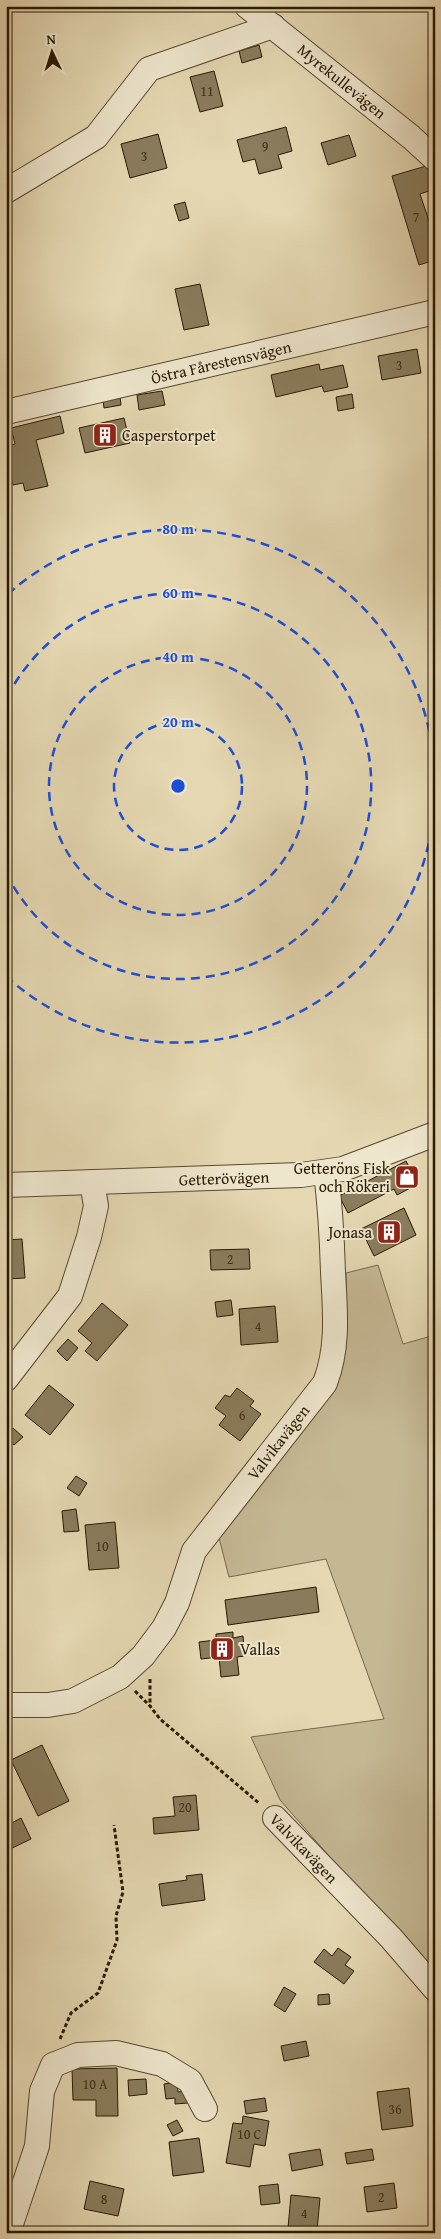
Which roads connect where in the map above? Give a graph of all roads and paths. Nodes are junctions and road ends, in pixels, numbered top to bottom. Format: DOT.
graph roads {
  1 [pos="247,6"];
  2 [pos="272,26"];
  3 [pos="435,159"];
  4 [pos="6,191"];
  5 [pos="435,312"];
  6 [pos="6,412"];
  7 [pos="435,1134"];
  8 [pos="326,1172"];
  9 [pos="92,1182"];
  10 [pos="6,1185"];
  11 [pos="6,1379"];
  12 [pos="120,1677"];
  13 [pos="6,1705"];
  14 [pos="275,1818"];
  15 [pos="114,1825"];
  16 [pos="435,1989"];
  17 [pos="56,2064"];
  18 [pos="205,2109"];
  19 [pos="8,2233"];
  1 -- 2 [label="street, Myrekullevägen"];
  2 -- 3 [label="street, Myrekullevägen"];
  2 -- 4 [label="street"];
  5 -- 6 [label="street, Östra Fårestensvägen"];
  7 -- 8 [label="street, Getterövägen"];
  8 -- 9 [label="street, Getterövägen"];
  8 -- 12 [label="street, Valvikavägen"];
  9 -- 10 [label="street, Getterövägen"];
  9 -- 11 [label="street"];
  12 -- 13 [label="street, Valvikavägen"];
  12 -- 14 [label="path, Valvikavägen"];
  14 -- 16 [label="street, Valvikavägen"];
  15 -- 17 [label="path"];
  17 -- 18 [label="street"];
  17 -- 19 [label="street"];
}
